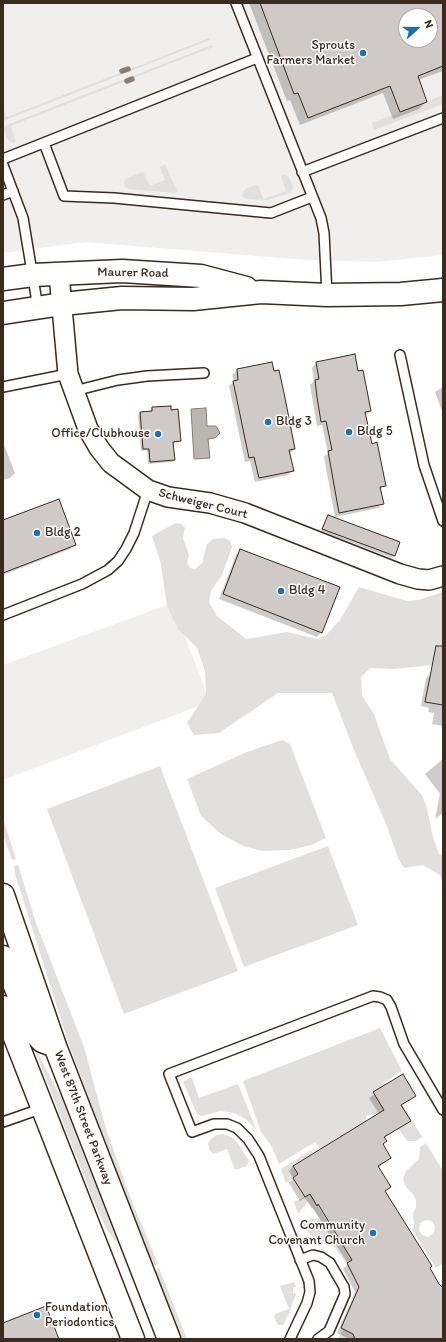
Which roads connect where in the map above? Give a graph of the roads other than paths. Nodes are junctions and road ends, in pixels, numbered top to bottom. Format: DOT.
graph roads {
  1 [pos="236,3"];
  2 [pos="257,58"];
  3 [pos="443,118"];
  4 [pos="44,142"];
  5 [pos="3,159"];
  6 [pos="3,165"];
  7 [pos="302,172"];
  8 [pos="13,191"];
  9 [pos="3,195"];
  10 [pos="312,197"];
  11 [pos="60,274"];
  12 [pos="33,275"];
  13 [pos="3,279"];
  14 [pos="443,290"];
  15 [pos="261,292"];
  16 [pos="327,295"];
  17 [pos="62,304"];
  18 [pos="38,308"];
  19 [pos="3,313"];
  20 [pos="400,355"];
  21 [pos="204,373"];
  22 [pos="71,383"];
  23 [pos="3,388"];
  24 [pos="148,490"];
  25 [pos="443,521"];
  26 [pos="443,576"];
  27 [pos="3,615"];
  28 [pos="3,895"];
  29 [pos="3,957"];
  30 [pos="3,1007"];
  31 [pos="55,1046"];
  32 [pos="43,1108"];
  33 [pos="443,1110"];
  34 [pos="3,1122"];
  35 [pos="300,1260"];
  36 [pos="133,1339"];
  37 [pos="169,1339"];
  38 [pos="290,1339"];
  39 [pos="318,1339"];
  1 -- 2 [label="lane"];
  2 -- 4 [label="lane"];
  2 -- 7 [label="lane"];
  3 -- 7 [label="lane"];
  4 -- 5 [label="lane"];
  4 -- 10 [label="lane"];
  6 -- 8 [label="lane"];
  7 -- 10 [label="lane"];
  8 -- 9 [label="lane"];
  8 -- 12 [label="lane"];
  10 -- 16 [label="lane"];
  11 -- 12 [label="main road, Maurer Road"];
  11 -- 15 [label="main road, Maurer Road"];
  11 -- 17 [label="street, Schweiger Court"];
  12 -- 13 [label="main road, Maurer Road"];
  12 -- 18 [label="lane"];
  14 -- 16 [label="main road, Maurer Road"];
  15 -- 16 [label="main road, Maurer Road"];
  15 -- 17 [label="main road, Maurer Road"];
  17 -- 18 [label="main road, Maurer Road"];
  17 -- 22 [label="street, Schweiger Court"];
  18 -- 19 [label="main road, Maurer Road"];
  20 -- 25 [label="lane"];
  21 -- 22 [label="lane"];
  22 -- 23 [label="lane"];
  22 -- 24 [label="street, Schweiger Court"];
  24 -- 26 [label="street, Schweiger Court"];
  24 -- 27 [label="lane"];
  28 -- 31 [label="main road, West 87th Street Parkway"];
  29 -- 31 [label="main road"];
  30 -- 32 [label="main road"];
  31 -- 37 [label="main road, West 87th Street Parkway"];
  32 -- 34 [label="lane"];
  32 -- 36 [label="main road"];
  33 -- 35 [label="lane"];
  35 -- 38 [label="lane"];
  35 -- 39 [label="lane"];
}
